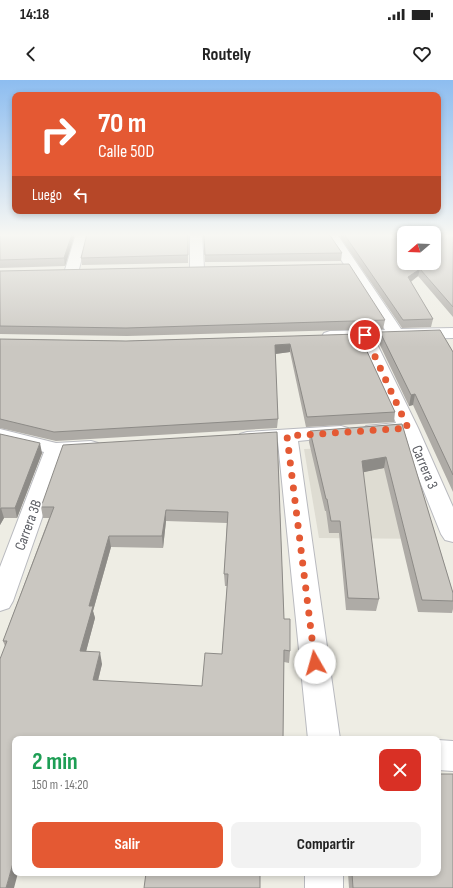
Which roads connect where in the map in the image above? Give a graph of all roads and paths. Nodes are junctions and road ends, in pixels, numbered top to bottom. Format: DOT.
graph roads {
  1 [pos="71,272"];
  2 [pos="86,272"];
  3 [pos="357,272"];
  4 [pos="55,273"];
  5 [pos="453,333"];
  6 [pos="396,334"];
  7 [pos="365,335"];
  8 [pos="317,337"];
  9 [pos="408,428"];
  10 [pos="0,435"];
  11 [pos="287,436"];
  12 [pos="231,439"];
  13 [pos="112,446"];
  14 [pos="56,449"];
  15 [pos="453,534"];
  16 [pos="0,601"];
  17 [pos="324,736"];
  18 [pos="441,755"];
  19 [pos="453,756"];
  20 [pos="324,876"];
  21 [pos="324,888"];
  1 -- 2 [label="street"];
  1 -- 4 [label="street"];
  3 -- 6 [label="street"];
  5 -- 6 [label="street"];
  6 -- 7 [label="street"];
  7 -- 8 [label="street"];
  7 -- 9 [label="street, Carrera 3"];
  9 -- 11 [label="street"];
  9 -- 15 [label="street, Carrera 3"];
  10 -- 14 [label="street"];
  11 -- 12 [label="street"];
  11 -- 17 [label="street"];
  13 -- 14 [label="street"];
  14 -- 16 [label="street, Carrera 3B"];
  18 -- 19 [label="street"];
  20 -- 21 [label="street"];
}
